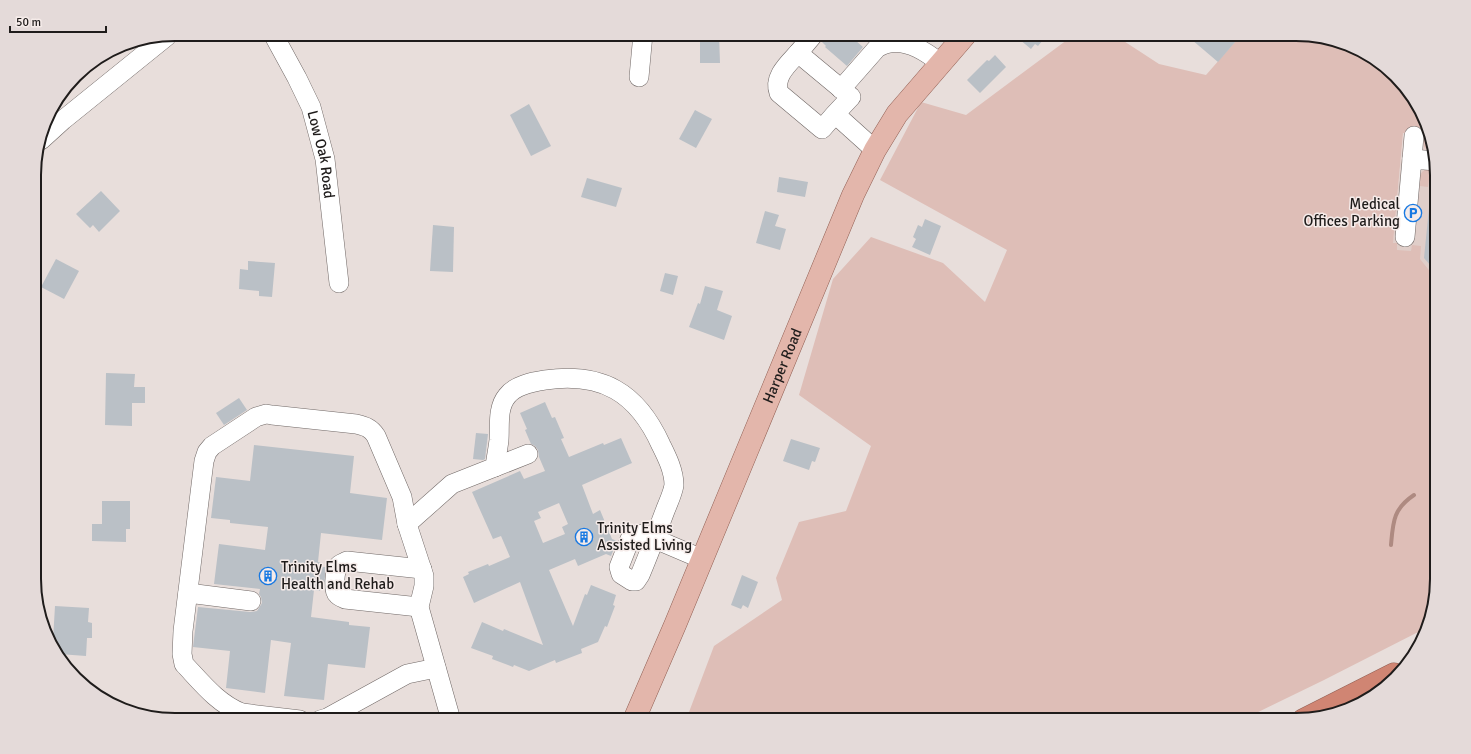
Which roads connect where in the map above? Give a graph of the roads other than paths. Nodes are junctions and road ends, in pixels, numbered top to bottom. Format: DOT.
graph roads {
  1 [pos="277,41"];
  2 [pos="643,41"];
  3 [pos="808,41"];
  4 [pos="960,41"];
  5 [pos="160,42"];
  6 [pos="798,53"];
  7 [pos="940,63"];
  8 [pos="639,77"];
  9 [pos="842,89"];
  10 [pos="835,114"];
  11 [pos="48,133"];
  12 [pos="1414,136"];
  13 [pos="874,150"];
  14 [pos="1412,159"];
  15 [pos="1429,160"];
  16 [pos="1405,237"];
  17 [pos="339,283"];
  18 [pos="528,454"];
  19 [pos="495,467"];
  20 [pos="407,524"];
  21 [pos="702,559"];
  22 [pos="422,568"];
  23 [pos="188,593"];
  24 [pos="251,601"];
  25 [pos="419,607"];
  26 [pos="436,668"];
  27 [pos="1386,678"];
  28 [pos="1323,710"];
  29 [pos="242,713"];
  30 [pos="336,713"];
  31 [pos="449,713"];
  32 [pos="637,713"];
  1 -- 17 [label="street, Low Oak Road"];
  2 -- 8 [label="street"];
  3 -- 6 [label="street"];
  4 -- 7 [label="main road, Harper Road"];
  5 -- 11 [label="street"];
  6 -- 9 [label="street"];
  6 -- 10 [label="street"];
  7 -- 9 [label="street"];
  7 -- 13 [label="main road, Harper Road"];
  9 -- 10 [label="street"];
  10 -- 13 [label="street"];
  12 -- 14 [label="street"];
  13 -- 21 [label="main road, Harper Road"];
  14 -- 15 [label="street"];
  14 -- 16 [label="street"];
  18 -- 19 [label="street"];
  19 -- 20 [label="street"];
  19 -- 21 [label="street"];
  20 -- 22 [label="street"];
  20 -- 23 [label="street"];
  21 -- 32 [label="main road, Harper Road"];
  22 -- 25 [label="street"];
  22 -- 25 [label="street"];
  23 -- 24 [label="street"];
  23 -- 29 [label="street"];
  25 -- 26 [label="street"];
  26 -- 30 [label="street"];
  26 -- 31 [label="street"];
  27 -- 28 [label="highway"];
}
